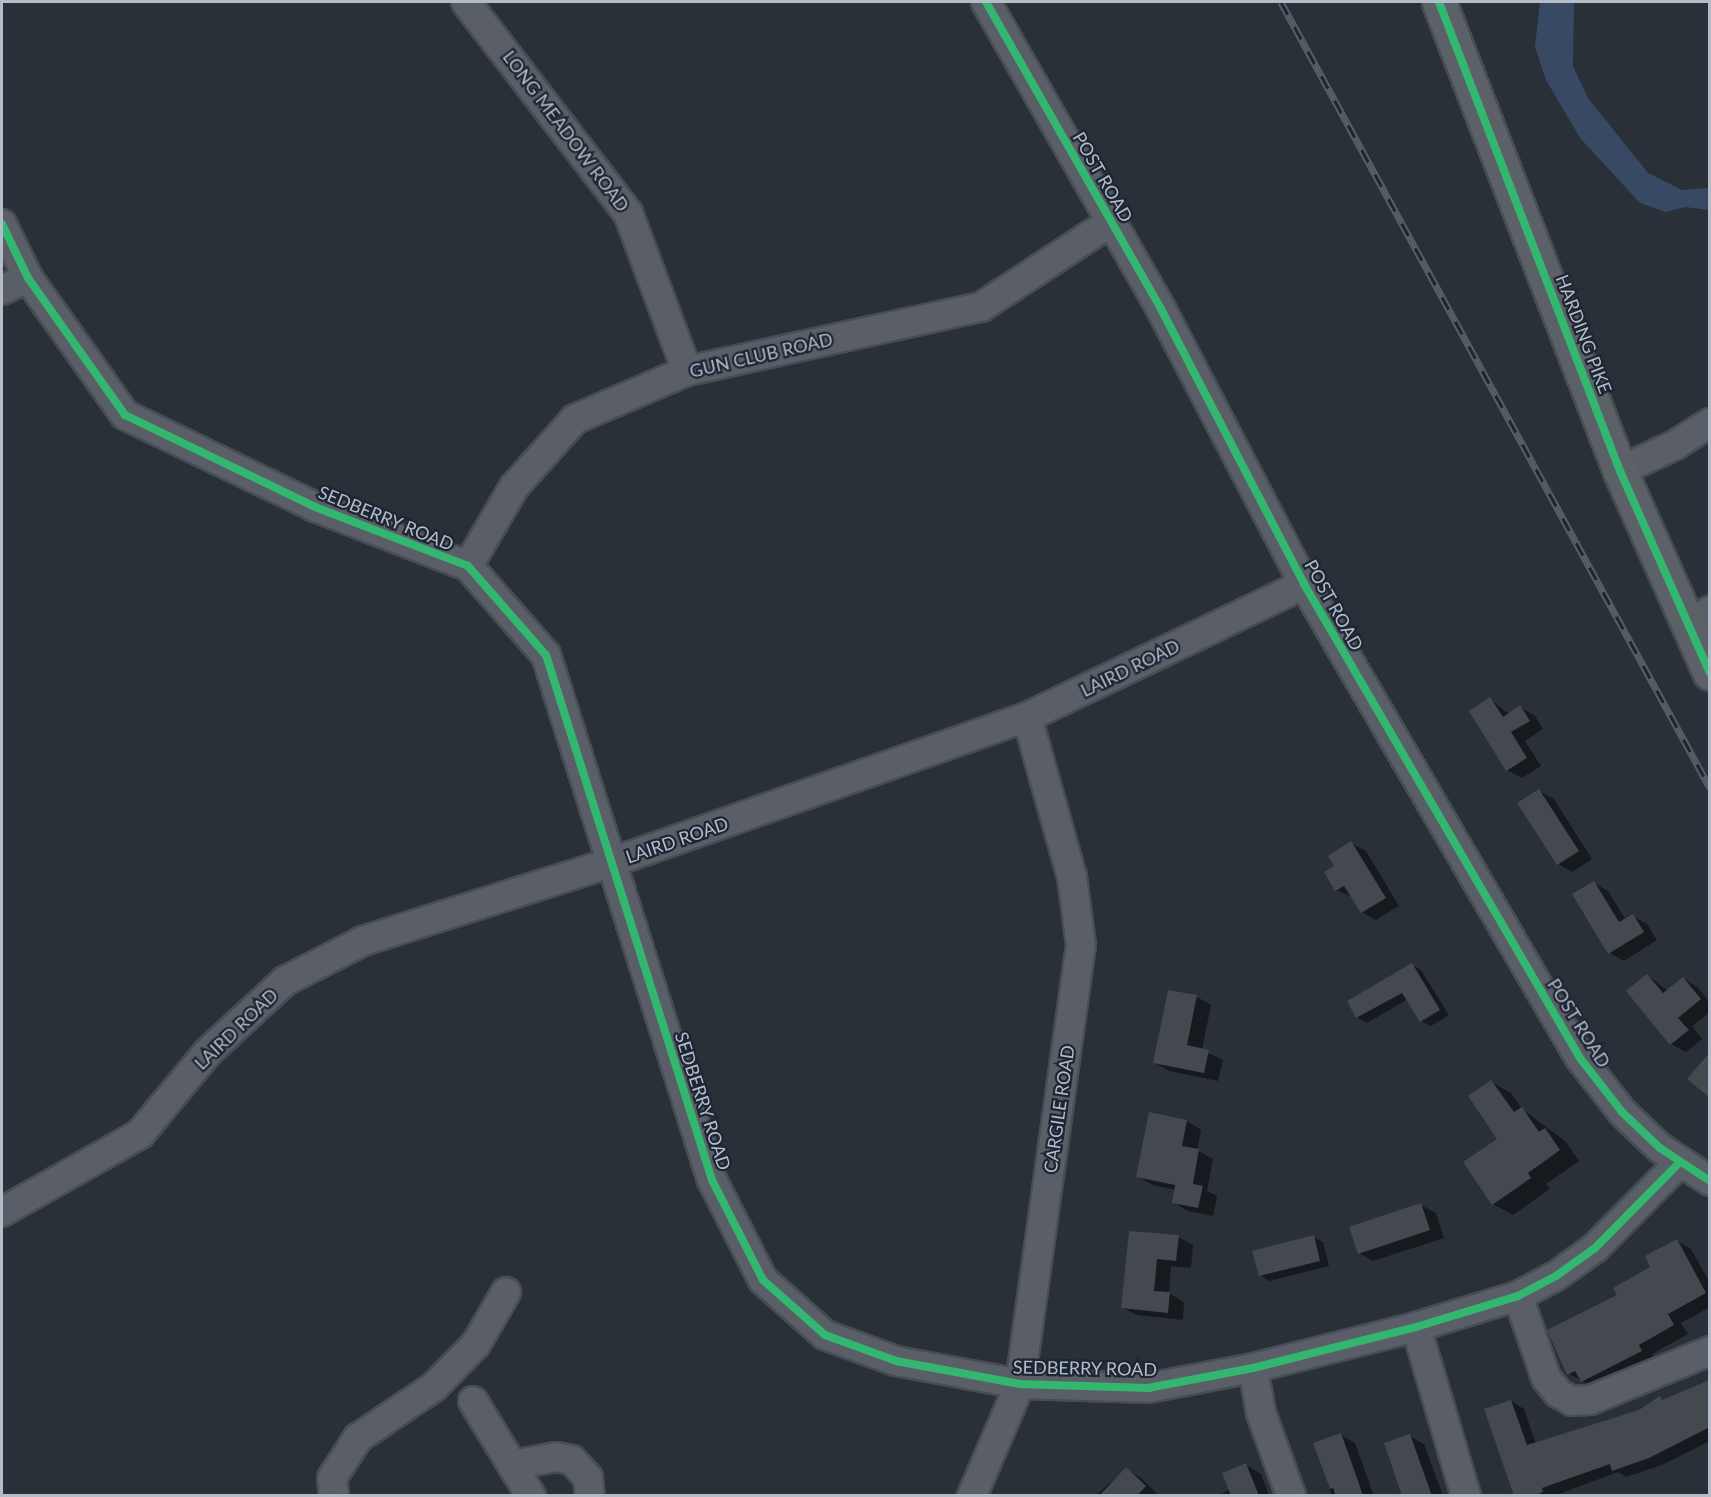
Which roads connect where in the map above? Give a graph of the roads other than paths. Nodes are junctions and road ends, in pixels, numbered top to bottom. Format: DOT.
graph roads {
  1 [pos="466,2"];
  2 [pos="986,2"];
  3 [pos="1439,2"];
  4 [pos="1111,222"];
  5 [pos="2,224"];
  6 [pos="28,278"];
  7 [pos="2,290"];
  8 [pos="687,371"];
  9 [pos="1710,423"];
  10 [pos="1620,471"];
  11 [pos="468,567"];
  12 [pos="1304,584"];
  13 [pos="1699,617"];
  14 [pos="1710,673"];
  15 [pos="1027,717"];
  16 [pos="610,863"];
  17 [pos="1678,1164"];
  18 [pos="1710,1181"];
  19 [pos="2,1212"];
  20 [pos="506,1292"];
  21 [pos="1518,1296"];
  22 [pos="1416,1327"];
  23 [pos="1710,1351"];
  24 [pos="1253,1368"];
  25 [pos="1020,1384"];
  26 [pos="473,1401"];
  27 [pos="512,1465"];
  28 [pos="334,1496"];
  29 [pos="531,1496"];
  30 [pos="590,1496"];
  31 [pos="972,1496"];
  32 [pos="1291,1496"];
  33 [pos="1466,1496"];
  1 -- 8 [label="street, LONG MEADOW ROAD"];
  2 -- 4 [label="street, POST ROAD"];
  3 -- 10 [label="main road, HARDING PIKE"];
  4 -- 8 [label="street, GUN CLUB ROAD"];
  4 -- 12 [label="street, POST ROAD"];
  5 -- 6 [label="street, SEDBERRY ROAD"];
  6 -- 7 [label="street"];
  6 -- 11 [label="street, SEDBERRY ROAD"];
  8 -- 11 [label="street, GUN CLUB ROAD"];
  9 -- 10 [label="street"];
  10 -- 13 [label="main road, HARDING PIKE"];
  11 -- 16 [label="street, SEDBERRY ROAD"];
  12 -- 15 [label="street, LAIRD ROAD"];
  12 -- 17 [label="street, POST ROAD"];
  13 -- 14 [label="main road, HARDING PIKE"];
  15 -- 16 [label="street, LAIRD ROAD"];
  15 -- 25 [label="street, CARGILE ROAD"];
  16 -- 19 [label="street, LAIRD ROAD"];
  16 -- 25 [label="street, SEDBERRY ROAD"];
  17 -- 18 [label="street, POST ROAD"];
  17 -- 21 [label="street, SEDBERRY ROAD"];
  20 -- 28 [label="street"];
  21 -- 22 [label="street, SEDBERRY ROAD"];
  21 -- 23 [label="street"];
  22 -- 24 [label="street, SEDBERRY ROAD"];
  22 -- 33 [label="street"];
  24 -- 25 [label="street, SEDBERRY ROAD"];
  24 -- 32 [label="street"];
  25 -- 31 [label="street, CARGILE ROAD"];
  26 -- 27 [label="street"];
  27 -- 29 [label="street"];
  27 -- 30 [label="street"];
}
